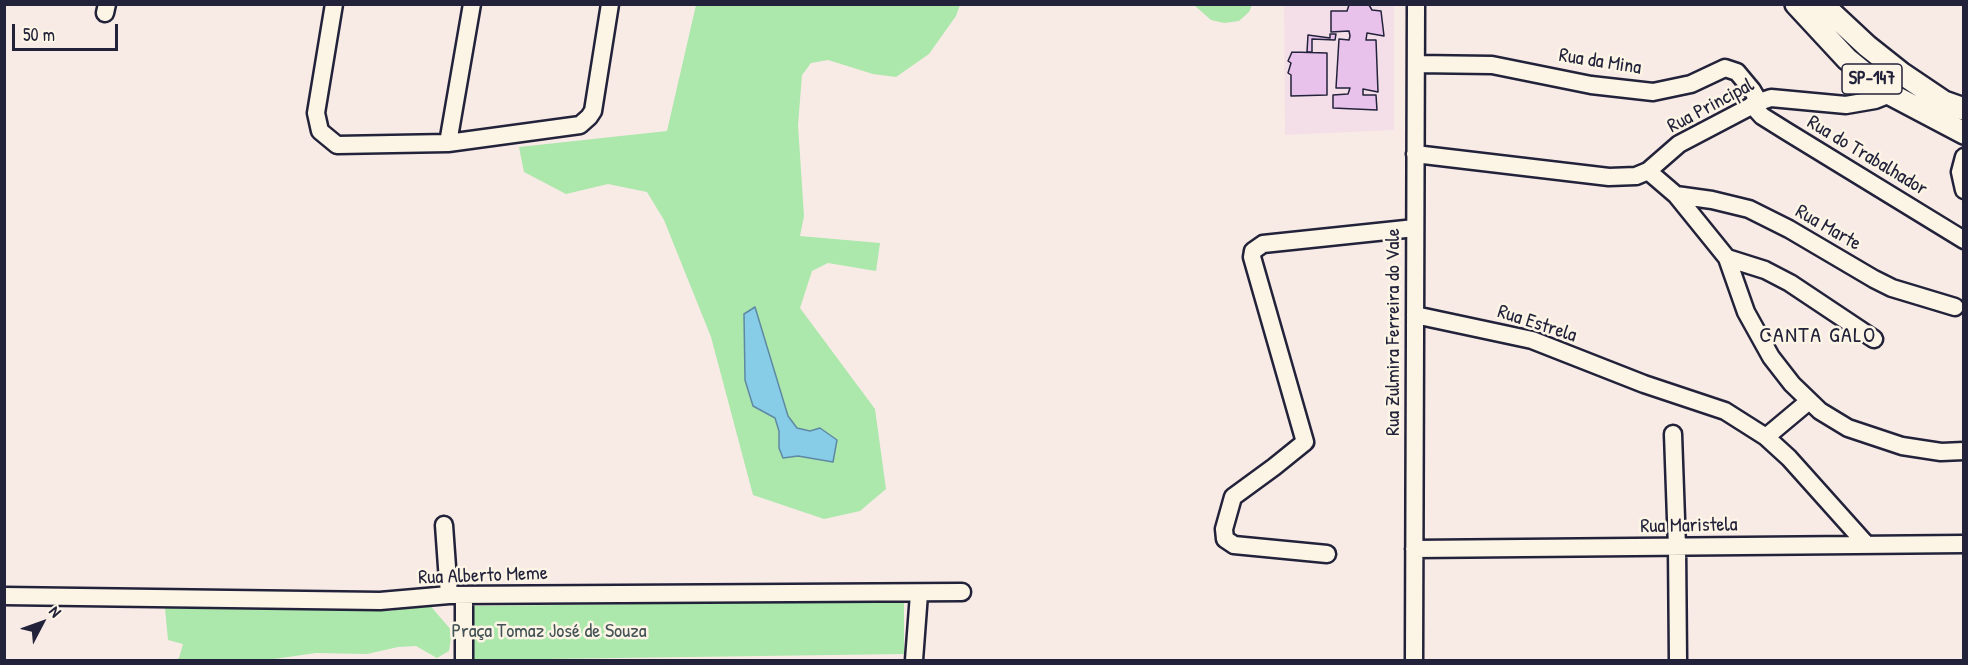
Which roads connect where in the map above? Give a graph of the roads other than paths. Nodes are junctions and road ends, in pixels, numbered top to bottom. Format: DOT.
graph roads {
  1 [pos="334,4"];
  2 [pos="472,4"];
  3 [pos="610,4"];
  4 [pos="1416,4"];
  5 [pos="1796,4"];
  6 [pos="1822,4"];
  7 [pos="1416,64"];
  8 [pos="1890,94"];
  9 [pos="1755,104"];
  10 [pos="1964,109"];
  11 [pos="1964,132"];
  12 [pos="448,142"];
  13 [pos="1414,154"];
  14 [pos="1964,158"];
  15 [pos="1648,171"];
  16 [pos="1964,190"];
  17 [pos="1676,195"];
  18 [pos="1415,228"];
  19 [pos="1964,240"];
  20 [pos="1727,258"];
  21 [pos="1955,307"];
  22 [pos="1415,315"];
  23 [pos="1874,339"];
  24 [pos="1809,401"];
  25 [pos="1673,435"];
  26 [pos="1766,437"];
  27 [pos="1964,451"];
  28 [pos="444,525"];
  29 [pos="1866,544"];
  30 [pos="1964,544"];
  31 [pos="1677,547"];
  32 [pos="1414,549"];
  33 [pos="1327,554"];
  34 [pos="962,592"];
  35 [pos="919,594"];
  36 [pos="456,595"];
  37 [pos="4,596"];
  38 [pos="464,660"];
  39 [pos="914,660"];
  40 [pos="1414,660"];
  41 [pos="1678,660"];
  1 -- 12 [label="street"];
  2 -- 12 [label="street"];
  3 -- 12 [label="street"];
  4 -- 7 [label="street, Rua Zulmira Ferreira do Vale"];
  5 -- 8 [label="main road, SP-147"];
  6 -- 10 [label="main road, SP-147"];
  7 -- 9 [label="street, Rua da Mina"];
  7 -- 13 [label="street, Rua Zulmira Ferreira do Vale"];
  8 -- 9 [label="street, Rua Principal"];
  8 -- 11 [label="main road, SP-147"];
  9 -- 15 [label="street, Rua Principal"];
  9 -- 19 [label="street, Rua do Trabalhador"];
  13 -- 15 [label="street"];
  13 -- 18 [label="street, Rua Zulmira Ferreira do Vale"];
  14 -- 16 [label="street"];
  15 -- 17 [label="street"];
  17 -- 20 [label="street"];
  17 -- 21 [label="street, Rua Marte"];
  18 -- 22 [label="street, Rua Zulmira Ferreira do Vale"];
  18 -- 33 [label="street"];
  20 -- 23 [label="street"];
  20 -- 24 [label="street"];
  22 -- 26 [label="street, Rua Estrela"];
  22 -- 32 [label="street, Rua Zulmira Ferreira do Vale"];
  24 -- 26 [label="street"];
  24 -- 27 [label="street"];
  25 -- 31 [label="street"];
  26 -- 29 [label="street, Rua Estrela"];
  28 -- 36 [label="street"];
  29 -- 30 [label="street, Rua Maristela"];
  29 -- 31 [label="street, Rua Maristela"];
  31 -- 32 [label="street, Rua Maristela"];
  31 -- 41 [label="street"];
  32 -- 40 [label="street, Rua Zulmira Ferreira do Vale"];
  34 -- 35 [label="street, Rua Alberto Meme"];
  35 -- 36 [label="street, Rua Alberto Meme"];
  35 -- 39 [label="street"];
  36 -- 37 [label="street, Rua Alberto Meme"];
  36 -- 38 [label="street"];
}
